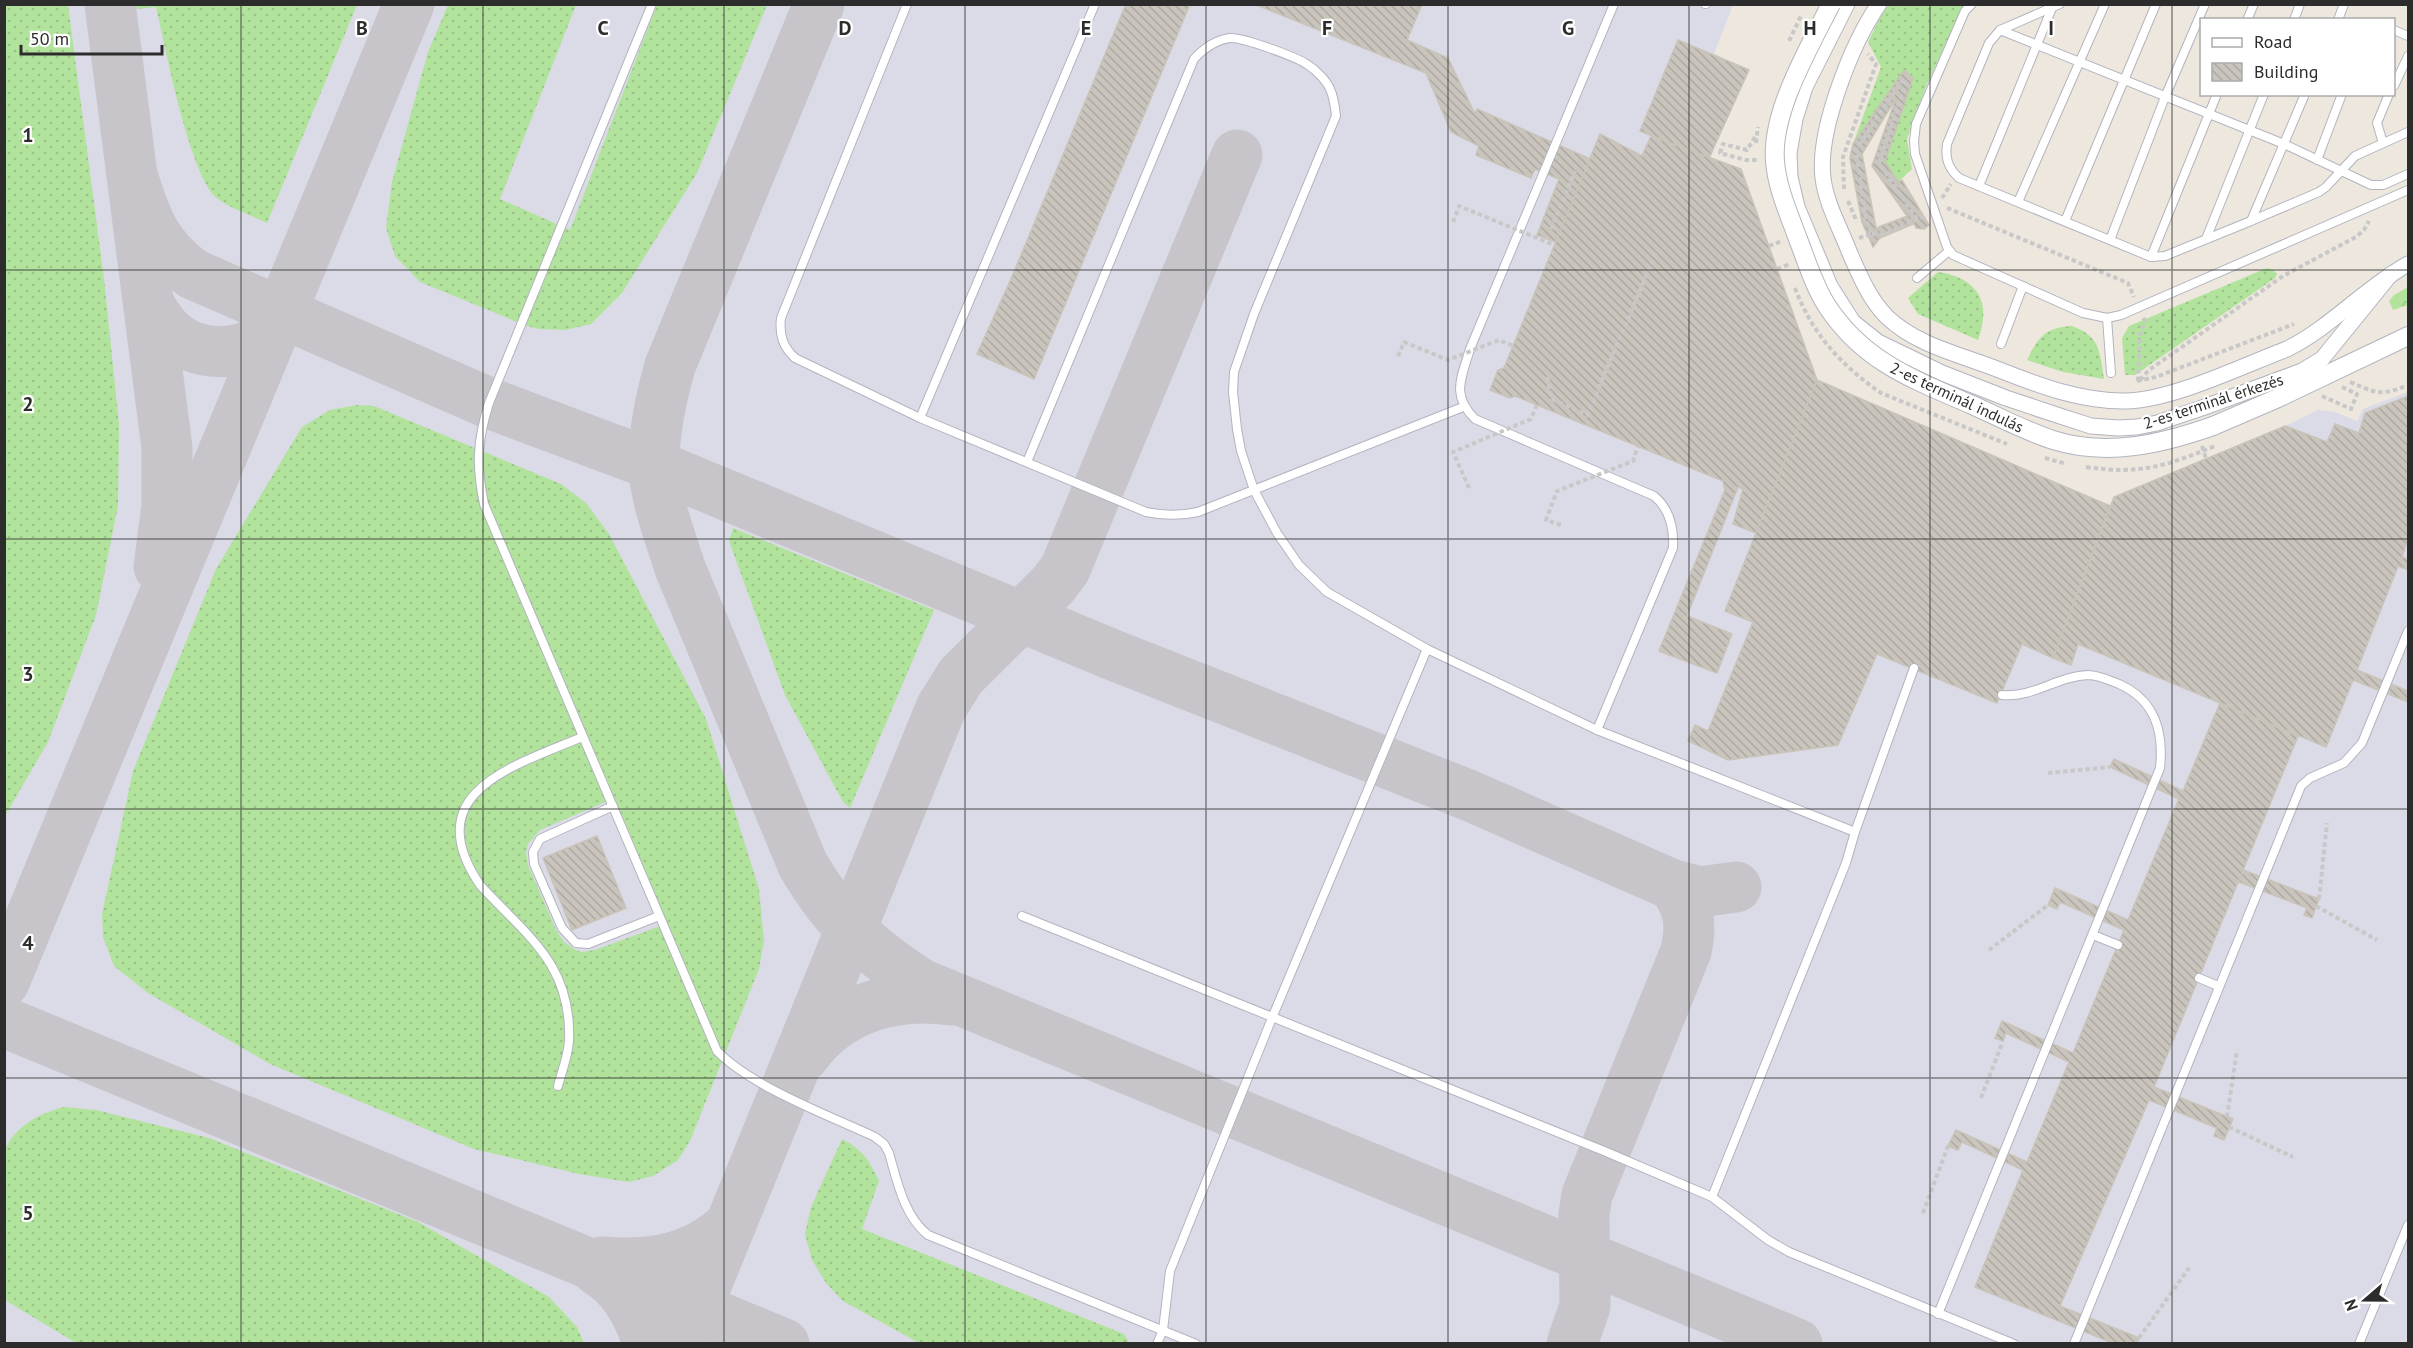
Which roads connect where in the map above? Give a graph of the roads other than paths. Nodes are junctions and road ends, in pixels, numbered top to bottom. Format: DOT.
graph roads {
  1 [pos="652,4"];
  2 [pos="907,4"];
  3 [pos="1095,4"];
  4 [pos="1614,4"];
  5 [pos="1831,4"];
  6 [pos="1847,4"];
  7 [pos="1879,4"];
  8 [pos="1972,4"];
  9 [pos="2060,4"];
  10 [pos="2105,4"];
  11 [pos="2156,4"];
  12 [pos="2205,4"];
  13 [pos="2254,4"];
  14 [pos="2052,8"];
  15 [pos="2248,18"];
  16 [pos="2000,30"];
  17 [pos="2395,30"];
  18 [pos="2409,36"];
  19 [pos="2037,45"];
  20 [pos="2409,56"];
  21 [pos="2079,62"];
  22 [pos="2123,80"];
  23 [pos="2395,84"];
  24 [pos="2216,96"];
  25 [pos="2263,96"];
  26 [pos="2304,96"];
  27 [pos="2341,96"];
  28 [pos="2388,96"];
  29 [pos="2165,97"];
  30 [pos="2208,115"];
  31 [pos="2249,131"];
  32 [pos="2409,132"];
  33 [pos="2383,143"];
  34 [pos="2284,144"];
  35 [pos="2317,160"];
  36 [pos="2340,171"];
  37 [pos="2409,174"];
  38 [pos="1979,186"];
  39 [pos="2409,190"];
  40 [pos="2018,202"];
  41 [pos="2251,221"];
  42 [pos="2065,222"];
  43 [pos="2206,239"];
  44 [pos="2110,240"];
  45 [pos="1949,250"];
  46 [pos="2151,257"];
  47 [pos="2409,264"];
  48 [pos="2391,274"];
  49 [pos="1917,278"];
  50 [pos="2023,286"];
  51 [pos="2106,318"];
  52 [pos="2409,336"];
  53 [pos="2001,344"];
  54 [pos="2111,373"];
  55 [pos="1463,406"];
  56 [pos="920,418"];
  57 [pos="1027,462"];
  58 [pos="1254,490"];
  59 [pos="2409,631"];
  60 [pos="1427,649"];
  61 [pos="1914,669"];
  62 [pos="2002,695"];
  63 [pos="1597,730"];
  64 [pos="582,737"];
  65 [pos="612,806"];
  66 [pos="1855,832"];
  67 [pos="659,916"];
  68 [pos="1022,916"];
  69 [pos="2094,935"];
  70 [pos="2118,945"];
  71 [pos="2199,978"];
  72 [pos="2218,986"];
  73 [pos="1272,1018"];
  74 [pos="558,1086"];
  75 [pos="1712,1197"];
  76 [pos="2409,1225"];
  77 [pos="1938,1314"];
  78 [pos="1163,1330"];
  79 [pos="1157,1344"];
  80 [pos="1196,1344"];
  81 [pos="2014,1344"];
  82 [pos="2074,1344"];
  83 [pos="2359,1344"];
  1 -- 64 [label="lane"];
  2 -- 56 [label="lane"];
  3 -- 56 [label="lane"];
  4 -- 55 [label="lane"];
  5 -- 52 [label="street, 2-es terminál indulás, bridge"];
  6 -- 48 [label="street, 2-es terminál érkezés"];
  7 -- 48 [label="street, 2-es terminál érkezés"];
  8 -- 45 [label="lane"];
  9 -- 14 [label="lane"];
  10 -- 21 [label="lane"];
  11 -- 22 [label="lane"];
  12 -- 29 [label="lane"];
  13 -- 15 [label="lane"];
  14 -- 16 [label="lane"];
  14 -- 19 [label="lane"];
  16 -- 19 [label="lane"];
  16 -- 38 [label="lane"];
  17 -- 18 [label="lane"];
  19 -- 21 [label="lane"];
  19 -- 38 [label="lane"];
  20 -- 23 [label="lane"];
  21 -- 22 [label="lane"];
  21 -- 40 [label="lane"];
  22 -- 29 [label="lane"];
  22 -- 42 [label="lane"];
  24 -- 30 [label="lane"];
  25 -- 31 [label="lane"];
  26 -- 34 [label="lane"];
  27 -- 35 [label="lane"];
  28 -- 33 [label="lane"];
  29 -- 30 [label="lane"];
  29 -- 44 [label="lane"];
  30 -- 31 [label="lane"];
  30 -- 46 [label="lane"];
  31 -- 34 [label="lane"];
  31 -- 43 [label="lane"];
  32 -- 33 [label="lane"];
  33 -- 36 [label="lane"];
  34 -- 35 [label="lane"];
  34 -- 41 [label="lane"];
  35 -- 36 [label="lane"];
  36 -- 37 [label="lane"];
  36 -- 41 [label="lane"];
  38 -- 40 [label="lane"];
  39 -- 51 [label="lane"];
  40 -- 42 [label="lane"];
  41 -- 43 [label="lane"];
  42 -- 44 [label="lane"];
  43 -- 46 [label="lane"];
  44 -- 46 [label="lane"];
  45 -- 49 [label="lane"];
  45 -- 50 [label="lane"];
  47 -- 48 [label="street, 2-es terminál érkezés"];
  50 -- 51 [label="lane"];
  50 -- 53 [label="lane"];
  51 -- 54 [label="lane"];
  55 -- 58 [label="lane"];
  55 -- 63 [label="lane"];
  56 -- 57 [label="lane"];
  57 -- 58 [label="lane"];
  57 -- 58 [label="lane"];
  58 -- 60 [label="lane"];
  59 -- 72 [label="lane"];
  60 -- 63 [label="lane"];
  60 -- 73 [label="lane"];
  61 -- 66 [label="lane"];
  62 -- 69 [label="lane"];
  63 -- 66 [label="lane"];
  64 -- 65 [label="lane"];
  64 -- 74 [label="lane"];
  65 -- 67 [label="lane"];
  65 -- 67 [label="lane"];
  66 -- 75 [label="lane"];
  67 -- 78 [label="lane"];
  68 -- 73 [label="lane"];
  69 -- 70 [label="lane"];
  69 -- 77 [label="lane"];
  71 -- 72 [label="lane"];
  72 -- 82 [label="lane"];
  73 -- 75 [label="lane"];
  73 -- 78 [label="lane"];
  75 -- 77 [label="lane"];
  76 -- 83 [label="lane"];
  77 -- 81 [label="lane"];
  78 -- 79 [label="lane"];
  78 -- 80 [label="lane"];
}
